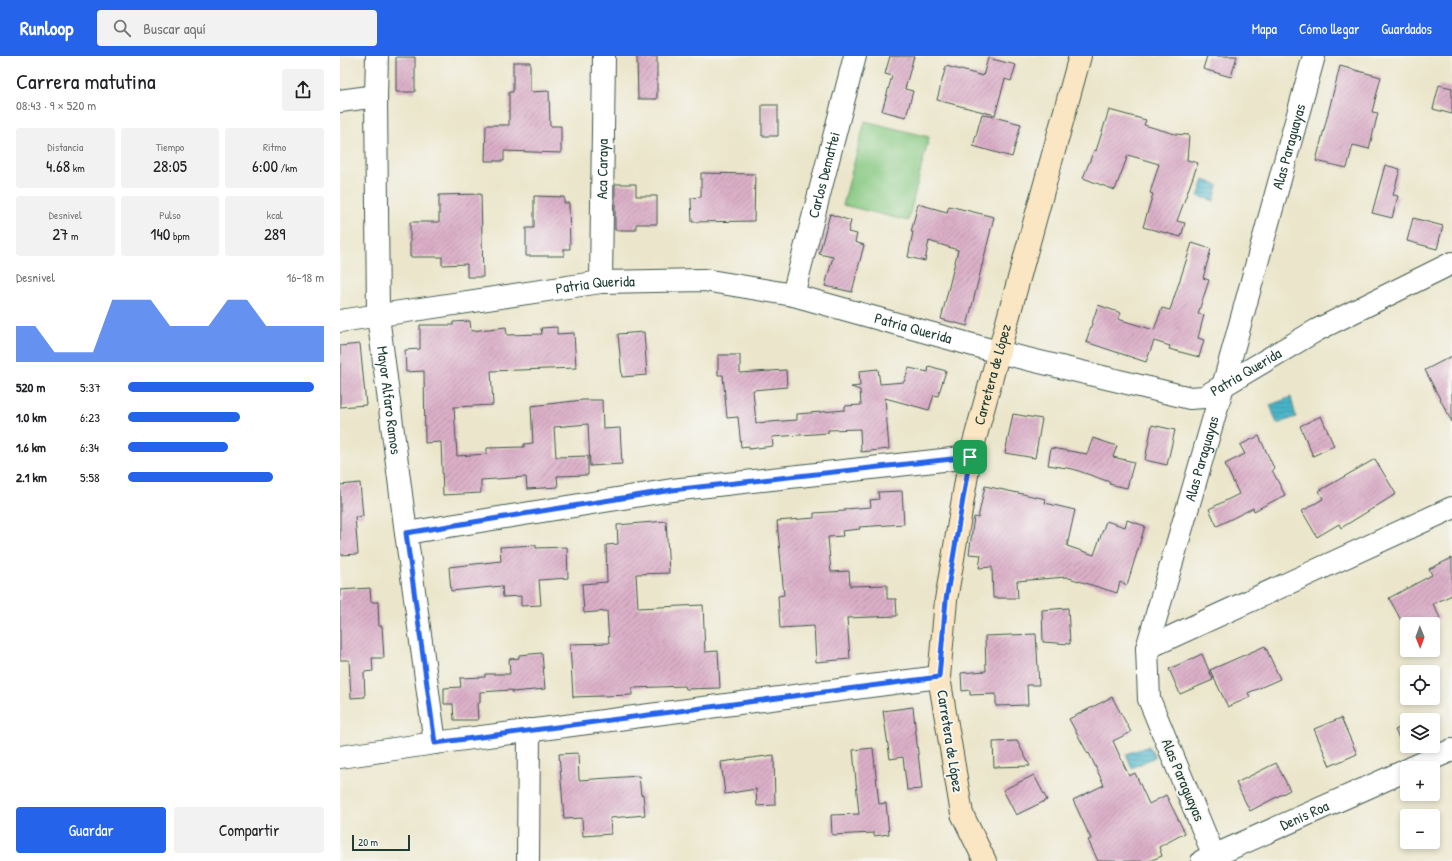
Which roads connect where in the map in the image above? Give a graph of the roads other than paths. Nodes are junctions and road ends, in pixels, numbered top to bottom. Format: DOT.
graph roads {
  1 [pos="377,56"];
  2 [pos="604,56"];
  3 [pos="855,56"];
  4 [pos="1080,56"];
  5 [pos="1314,56"];
  6 [pos="376,96"];
  7 [pos="340,101"];
  8 [pos="1452,264"];
  9 [pos="601,282"];
  10 [pos="793,295"];
  11 [pos="378,316"];
  12 [pos="340,321"];
  13 [pos="998,352"];
  14 [pos="1223,386"];
  15 [pos="970,457"];
  16 [pos="1452,508"];
  17 [pos="406,533"];
  18 [pos="1147,648"];
  19 [pos="939,677"];
  20 [pos="529,730"];
  21 [pos="435,743"];
  22 [pos="1452,750"];
  23 [pos="340,757"];
  24 [pos="1427,761"];
  25 [pos="1400,773"];
  26 [pos="1208,858"];
  27 [pos="528,861"];
  28 [pos="985,861"];
  1 -- 6 [label="street, Mayor Alfaro Ramos"];
  2 -- 9 [label="street, Aca Caraya"];
  3 -- 10 [label="street, Carlos Demattei"];
  4 -- 13 [label="main road, Carretera de López"];
  5 -- 14 [label="street, Alas Paraguayas"];
  6 -- 7 [label="street"];
  6 -- 11 [label="street, Mayor Alfaro Ramos"];
  8 -- 14 [label="street, Patria Querida"];
  9 -- 10 [label="street, Patria Querida"];
  9 -- 11 [label="street, Patria Querida"];
  10 -- 13 [label="street, Patria Querida"];
  11 -- 12 [label="street, Patria Querida"];
  11 -- 17 [label="street, Mayor Alfaro Ramos"];
  13 -- 14 [label="street, Patria Querida"];
  13 -- 15 [label="main road, Carretera de López"];
  14 -- 18 [label="street, Alas Paraguayas"];
  15 -- 17 [label="street"];
  15 -- 19 [label="main road, Carretera de López"];
  16 -- 18 [label="street"];
  17 -- 21 [label="street, Mayor Alfaro Ramos"];
  18 -- 26 [label="street, Alas Paraguayas"];
  19 -- 20 [label="street"];
  19 -- 28 [label="main road, Carretera de López"];
  20 -- 21 [label="street"];
  20 -- 27 [label="street"];
  21 -- 23 [label="street"];
  22 -- 24 [label="street"];
  25 -- 26 [label="street, Denis Roa"];
}
